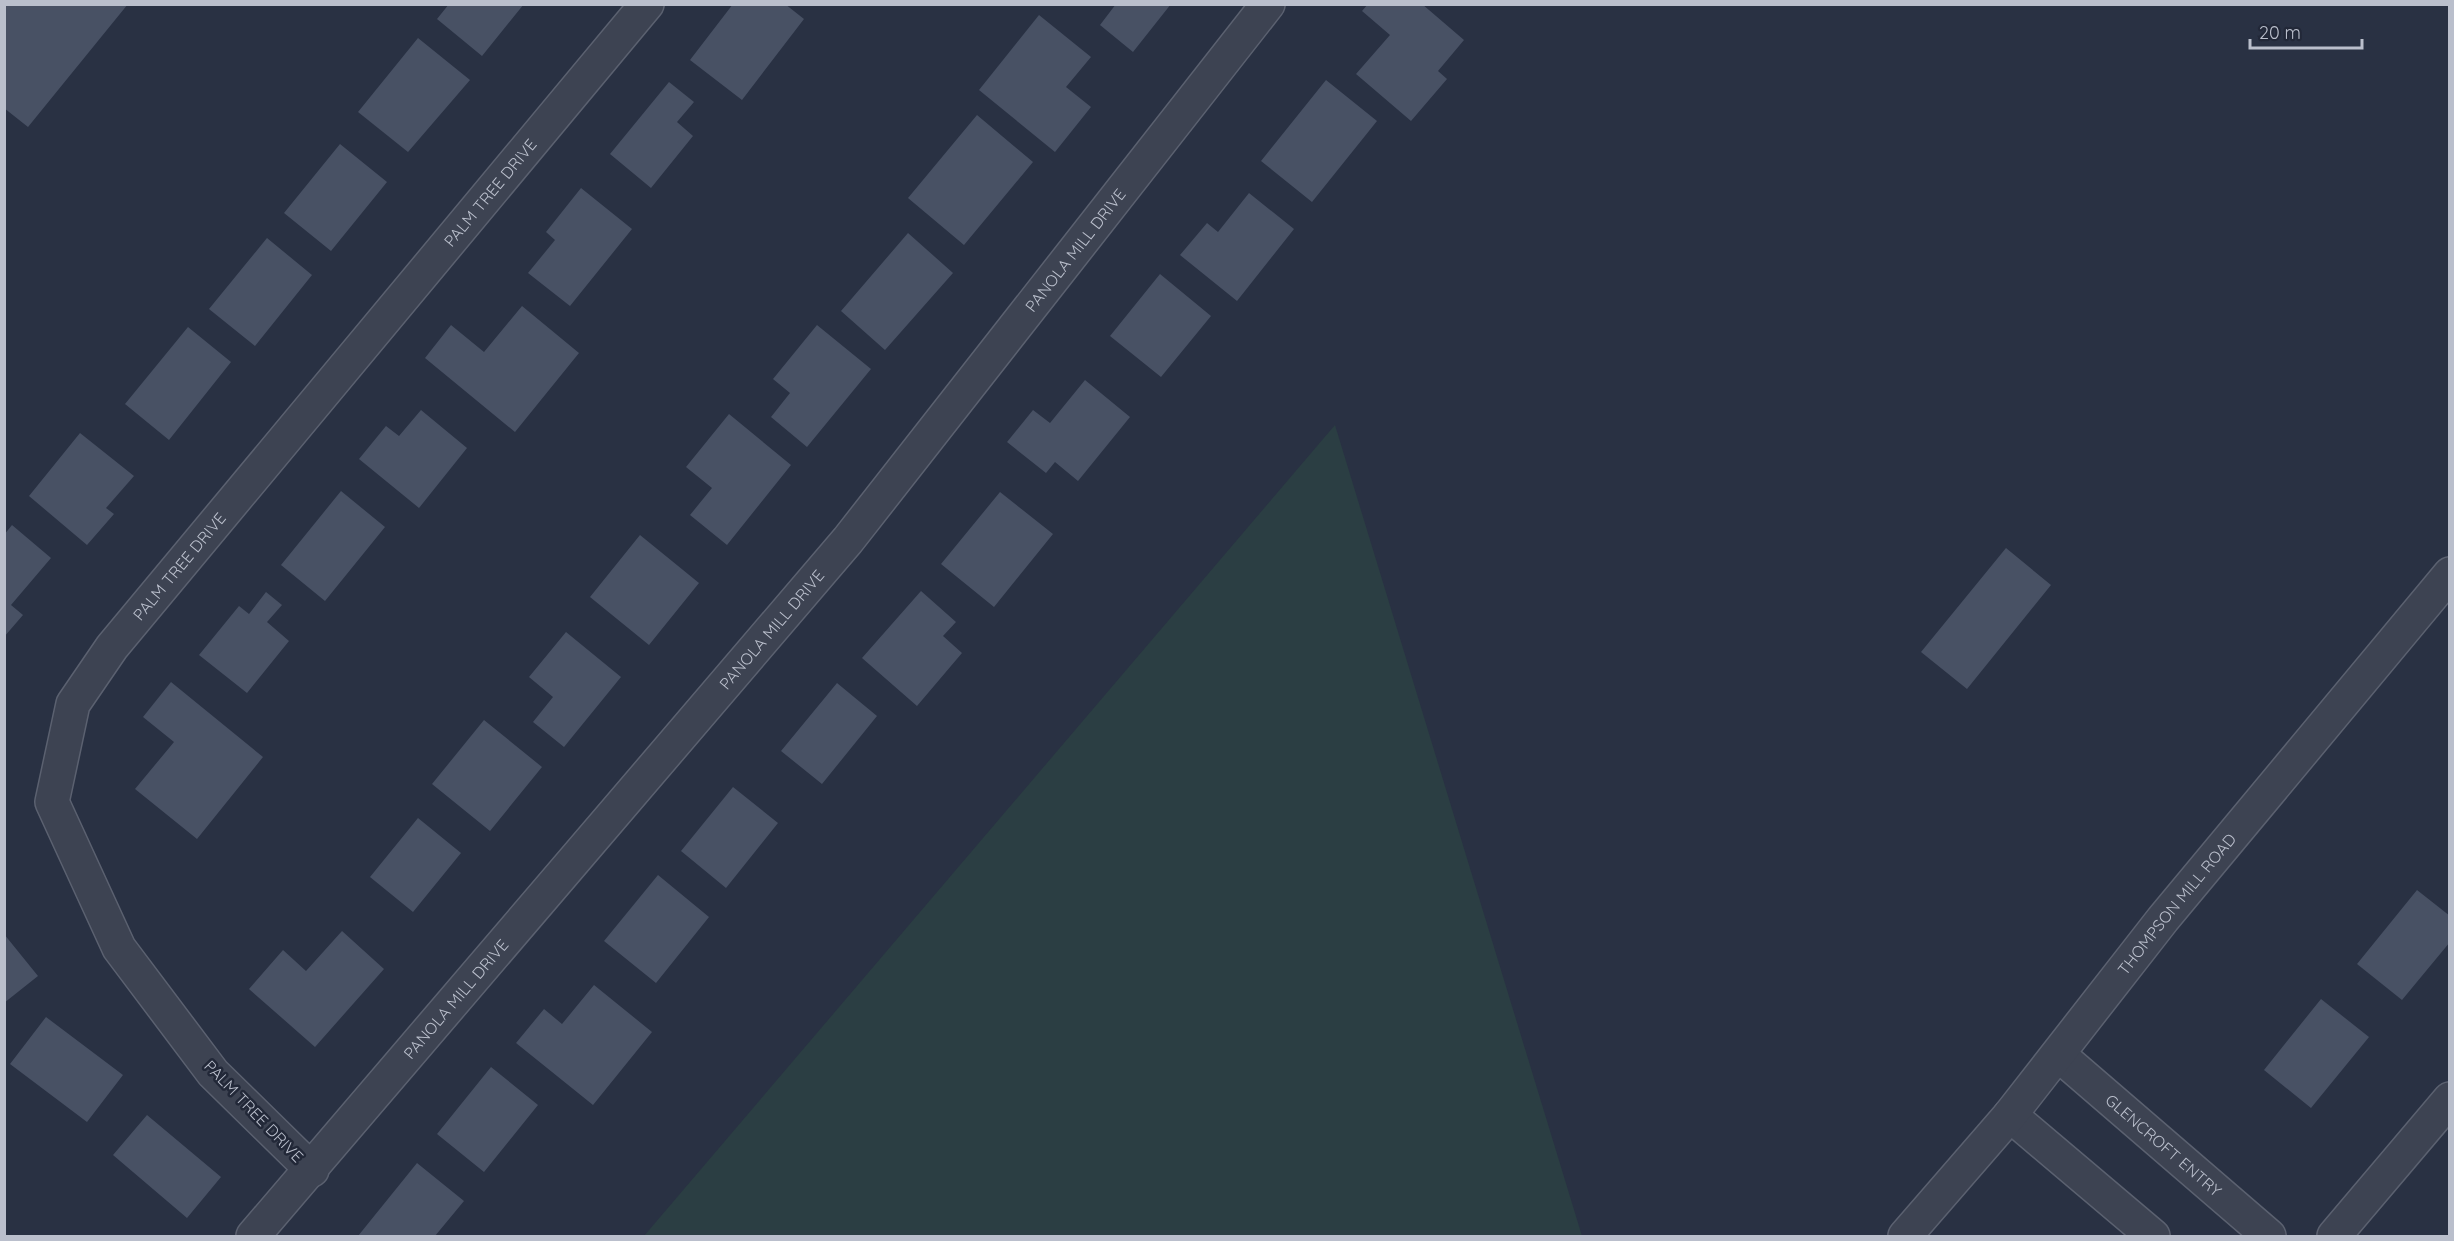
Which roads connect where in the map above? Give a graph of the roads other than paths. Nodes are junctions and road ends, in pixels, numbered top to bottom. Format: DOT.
graph roads {
  1 [pos="646,4"];
  2 [pos="1269,4"];
  3 [pos="2450,574"];
  4 [pos="2059,1055"];
  5 [pos="2450,1099"];
  6 [pos="2010,1115"];
  7 [pos="312,1170"];
  8 [pos="253,1236"];
  9 [pos="1905,1236"];
  10 [pos="2153,1236"];
  11 [pos="2269,1236"];
  12 [pos="2334,1236"];
  1 -- 7 [label="street, PALM TREE DRIVE"];
  2 -- 7 [label="street, PANOLA MILL DRIVE"];
  3 -- 4 [label="street, THOMPSON MILL ROAD"];
  4 -- 6 [label="street, THOMPSON MILL ROAD"];
  4 -- 11 [label="street, GLENCROFT ENTRY"];
  5 -- 12 [label="street"];
  6 -- 9 [label="street, THOMPSON MILL ROAD"];
  6 -- 10 [label="street"];
  7 -- 8 [label="street, PANOLA MILL DRIVE"];
}
